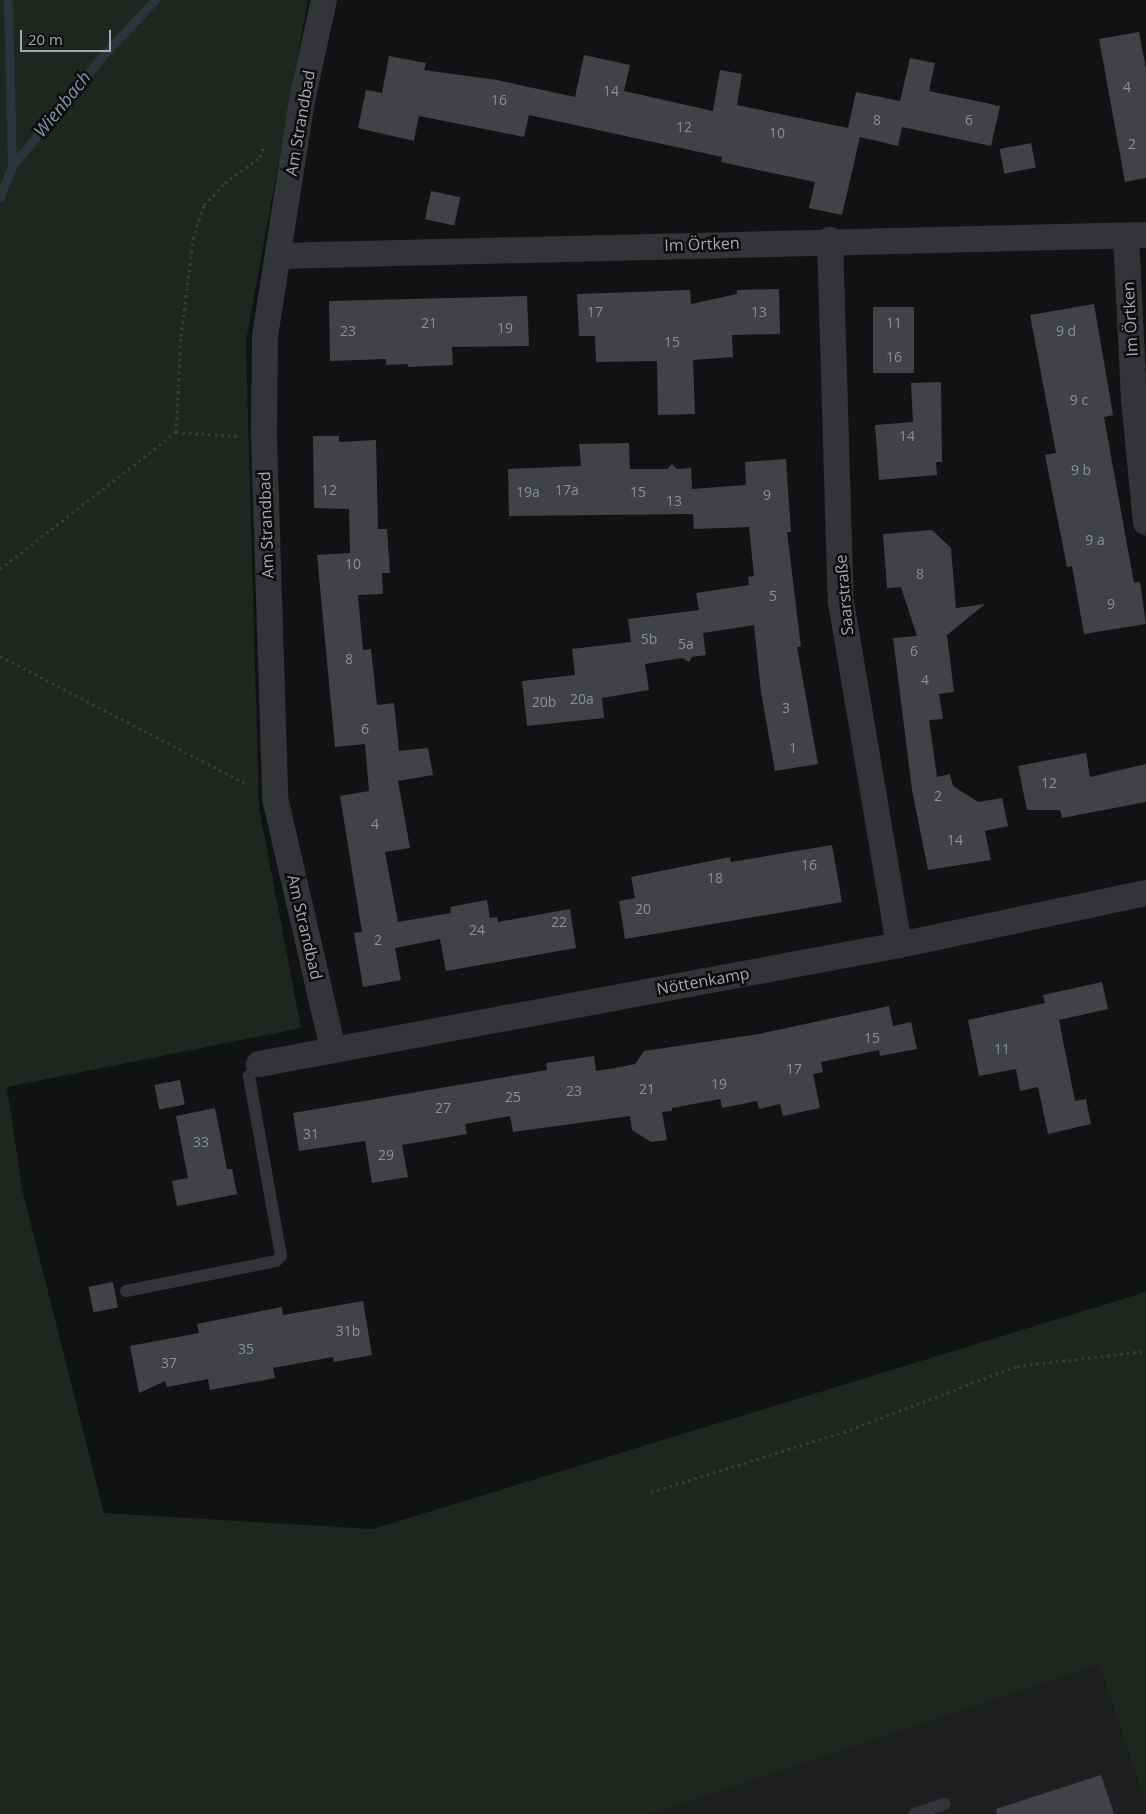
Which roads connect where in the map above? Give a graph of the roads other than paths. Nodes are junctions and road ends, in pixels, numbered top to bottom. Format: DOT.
graph roads {
  1 [pos="324,0"];
  2 [pos="1136,235"];
  3 [pos="830,240"];
  4 [pos="278,256"];
  5 [pos="1146,522"];
  6 [pos="1146,892"];
  7 [pos="899,945"];
  8 [pos="333,1049"];
  9 [pos="259,1064"];
  10 [pos="126,1291"];
  11 [pos="944,1804"];
  12 [pos="915,1814"];
  1 -- 4 [label="street, Am Strandbad"];
  2 -- 3 [label="street, Im Örtken"];
  2 -- 5 [label="street, Im Örtken"];
  3 -- 4 [label="street, Im Örtken"];
  3 -- 7 [label="street, Saarstraße"];
  4 -- 8 [label="street, Am Strandbad"];
  6 -- 7 [label="street, Nöttenkamp"];
  7 -- 8 [label="street, Nöttenkamp"];
  8 -- 9 [label="street, Nöttenkamp"];
  9 -- 10 [label="lane"];
  11 -- 12 [label="lane"];
}
